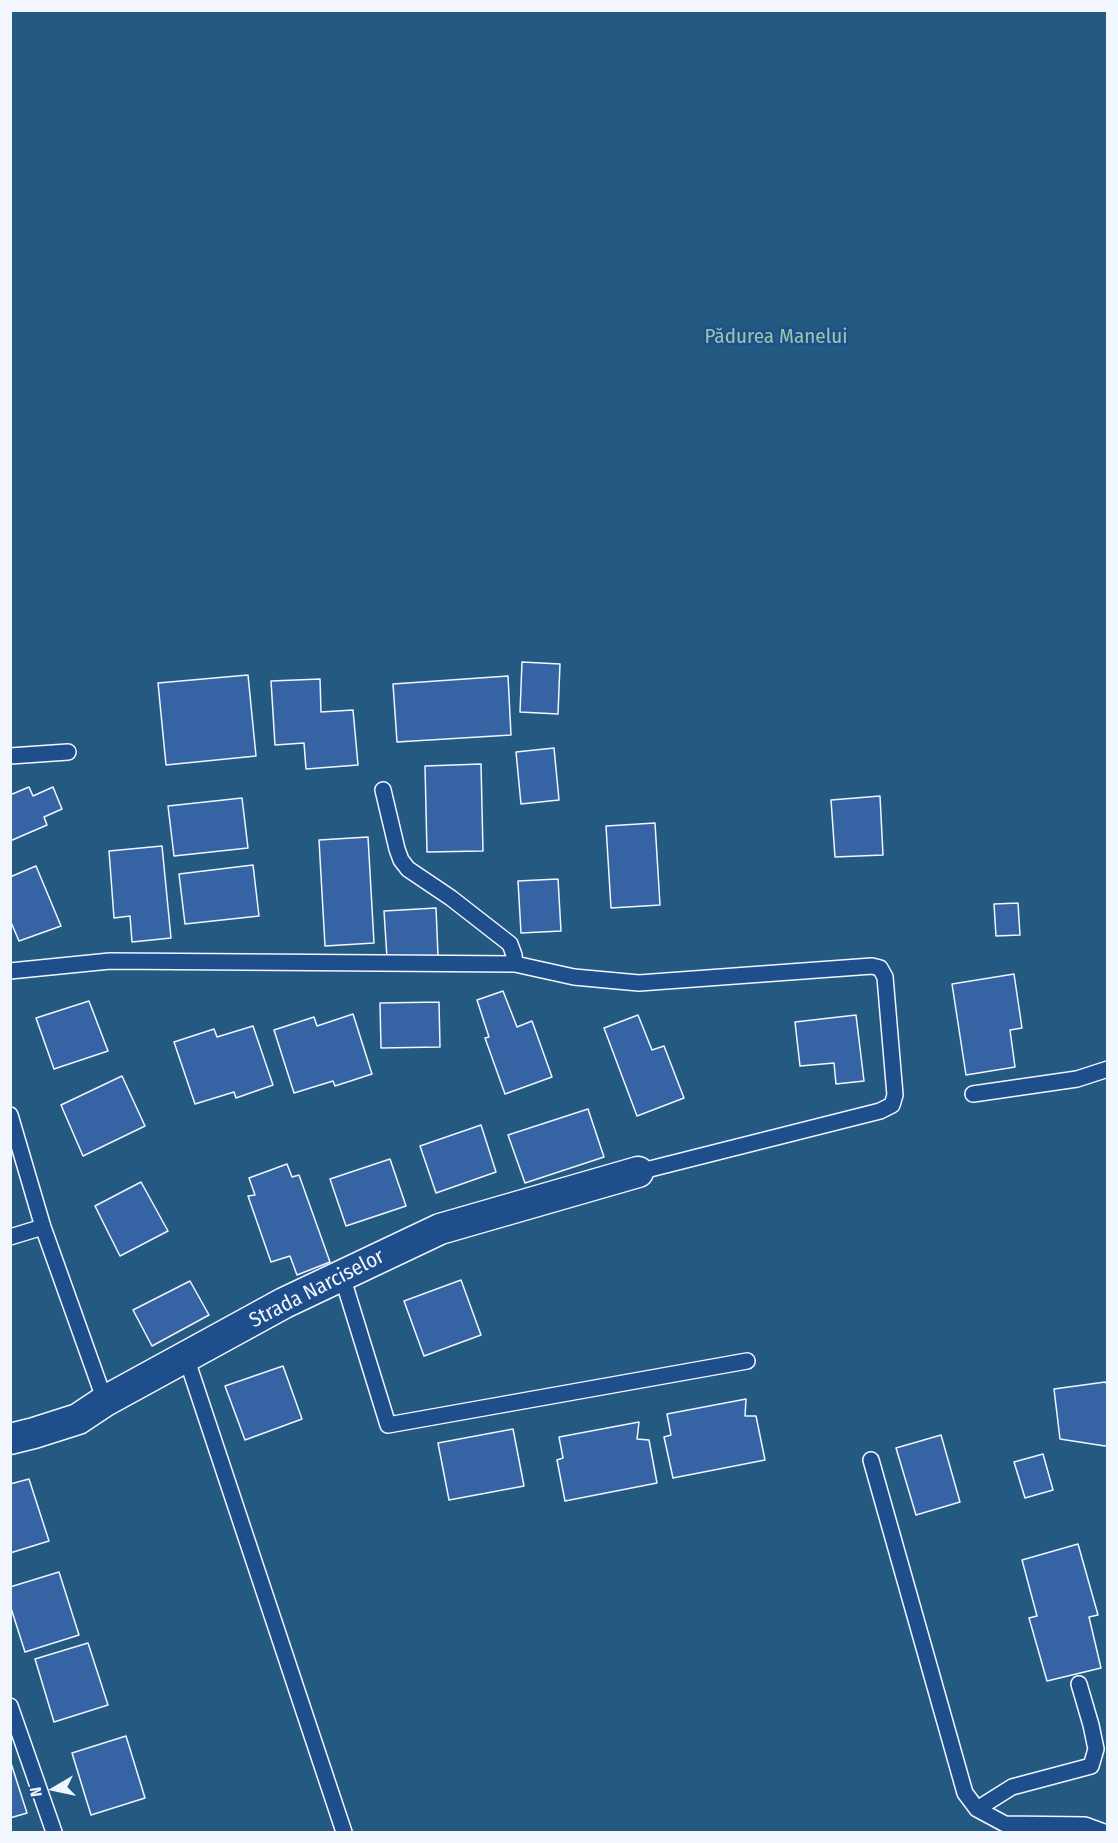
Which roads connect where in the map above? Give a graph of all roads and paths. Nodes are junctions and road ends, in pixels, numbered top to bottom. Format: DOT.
graph roads {
  1 [pos="68,752"];
  2 [pos="10,756"];
  3 [pos="383,790"];
  4 [pos="514,964"];
  5 [pos="10,971"];
  6 [pos="1107,1070"];
  7 [pos="973,1094"];
  8 [pos="10,1115"];
  9 [pos="638,1172"];
  10 [pos="43,1227"];
  11 [pos="10,1237"];
  12 [pos="342,1275"];
  13 [pos="186,1357"];
  14 [pos="747,1360"];
  15 [pos="105,1401"];
  16 [pos="10,1439"];
  17 [pos="871,1460"];
  18 [pos="1079,1684"];
  19 [pos="10,1706"];
  20 [pos="977,1809"];
  21 [pos="54,1833"];
  22 [pos="344,1833"];
  23 [pos="1104,1833"];
  1 -- 2 [label="lane"];
  3 -- 4 [label="lane"];
  4 -- 5 [label="lane"];
  4 -- 9 [label="lane"];
  6 -- 7 [label="lane"];
  8 -- 10 [label="lane"];
  9 -- 12 [label="street, Strada Narciselor"];
  10 -- 11 [label="lane"];
  10 -- 15 [label="lane"];
  12 -- 13 [label="street, Strada Narciselor"];
  12 -- 14 [label="lane"];
  13 -- 15 [label="street, Strada Narciselor"];
  13 -- 22 [label="lane"];
  15 -- 16 [label="street, Strada Narciselor"];
  17 -- 20 [label="lane"];
  18 -- 20 [label="lane"];
  19 -- 21 [label="lane"];
  20 -- 23 [label="lane"];
}
